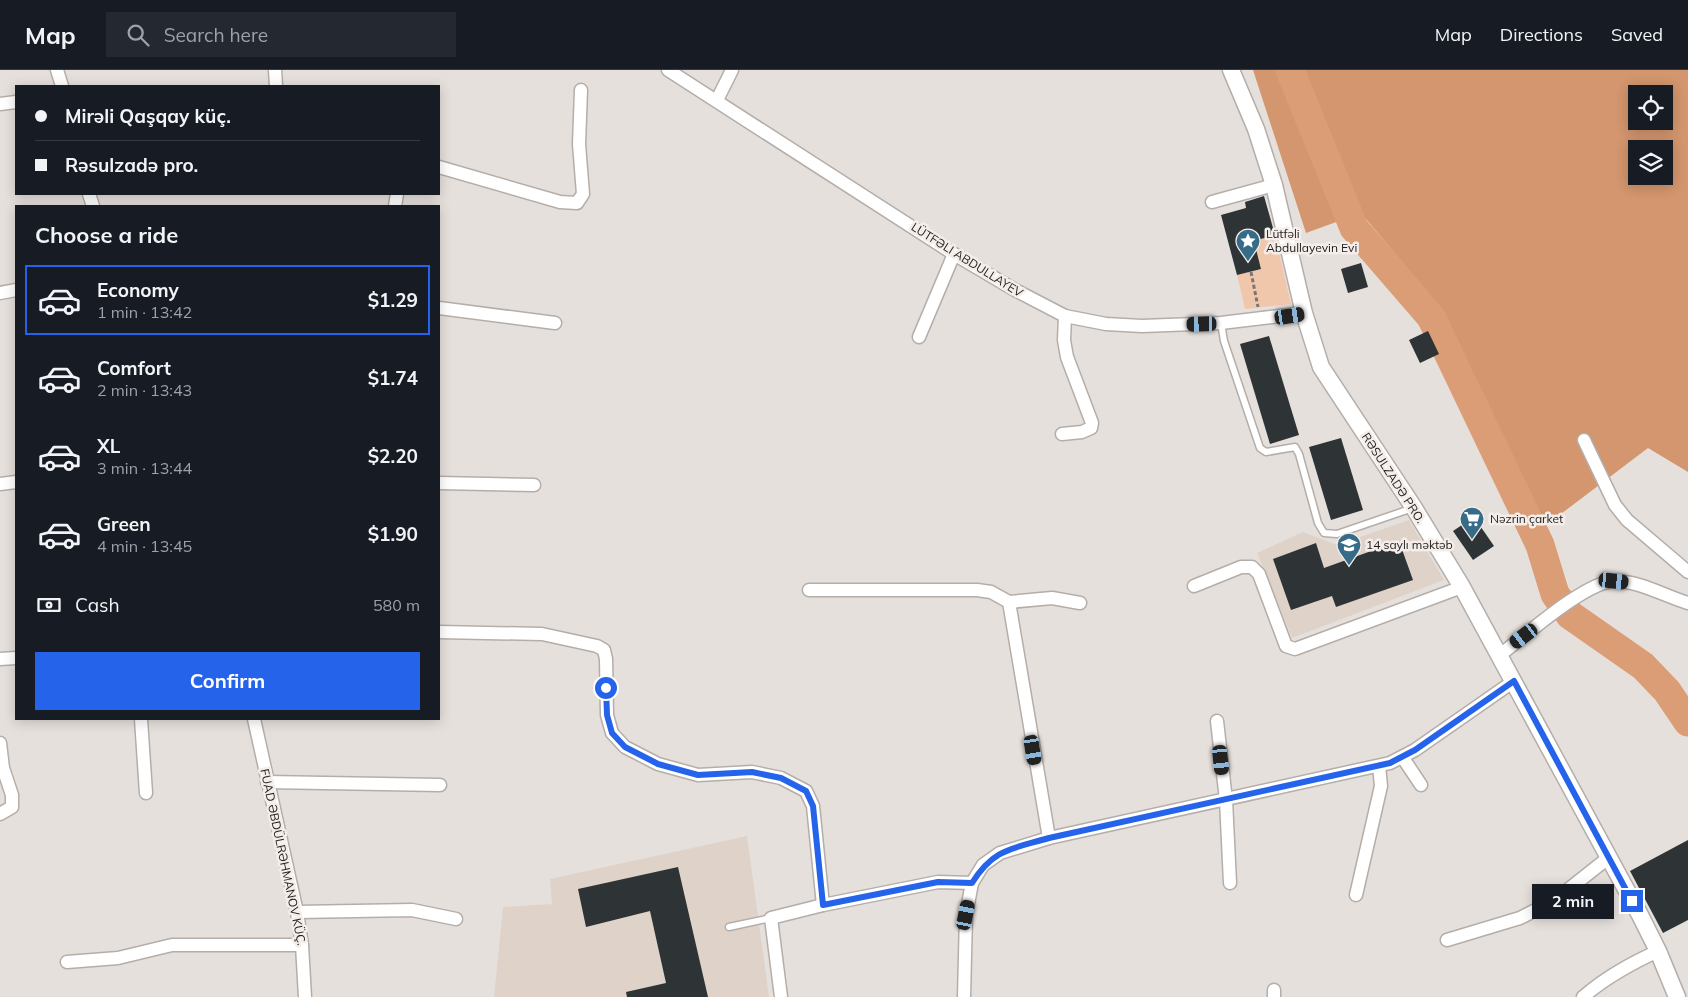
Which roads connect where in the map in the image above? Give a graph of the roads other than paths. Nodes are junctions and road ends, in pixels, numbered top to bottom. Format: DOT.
graph roads {
  1 [pos="57,70"];
  2 [pos="275,70"];
  3 [pos="668,70"];
  4 [pos="732,70"];
  5 [pos="1231,70"];
  6 [pos="62,85"];
  7 [pos="276,85"];
  8 [pos="580,90"];
  9 [pos="717,100"];
  10 [pos="15,102"];
  11 [pos="0,104"];
  12 [pos="440,167"];
  13 [pos="1274,186"];
  14 [pos="1212,202"];
  15 [pos="954,254"];
  16 [pos="15,290"];
  17 [pos="0,294"];
  18 [pos="440,308"];
  19 [pos="1304,313"];
  20 [pos="1065,316"];
  21 [pos="555,323"];
  22 [pos="1221,323"];
  23 [pos="919,337"];
  24 [pos="1062,434"];
  25 [pos="1584,440"];
  26 [pos="15,482"];
  27 [pos="440,483"];
  28 [pos="0,484"];
  29 [pos="534,485"];
  30 [pos="1414,508"];
  31 [pos="1688,572"];
  32 [pos="1194,586"];
  33 [pos="1462,587"];
  34 [pos="809,590"];
  35 [pos="1009,602"];
  36 [pos="1080,603"];
  37 [pos="1688,603"];
  38 [pos="440,632"];
  39 [pos="1500,654"];
  40 [pos="15,658"];
  41 [pos="0,659"];
  42 [pos="1514,681"];
  43 [pos="141,720"];
  44 [pos="254,720"];
  45 [pos="1217,720"];
  46 [pos="0,743"];
  47 [pos="1403,758"];
  48 [pos="1379,766"];
  49 [pos="267,782"];
  50 [pos="440,785"];
  51 [pos="1421,785"];
  52 [pos="146,793"];
  53 [pos="1226,800"];
  54 [pos="0,814"];
  55 [pos="1049,838"];
  56 [pos="1608,858"];
  57 [pos="972,883"];
  58 [pos="1230,883"];
  59 [pos="1356,895"];
  60 [pos="823,905"];
  61 [pos="297,912"];
  62 [pos="771,918"];
  63 [pos="456,919"];
  64 [pos="729,927"];
  65 [pos="1447,940"];
  66 [pos="302,944"];
  67 [pos="1658,951"];
  68 [pos="67,962"];
  69 [pos="306,997"];
  70 [pos="781,997"];
  71 [pos="964,997"];
  72 [pos="1583,997"];
  73 [pos="1677,997"];
  1 -- 6 [label="street"];
  2 -- 7 [label="street"];
  3 -- 9 [label="street, LÜTFƏLI ABDULLAYEV"];
  4 -- 9 [label="street"];
  5 -- 13 [label="street, RƏSULZADƏ PRO."];
  8 -- 12 [label="street"];
  9 -- 15 [label="street, LÜTFƏLI ABDULLAYEV"];
  10 -- 11 [label="street"];
  13 -- 14 [label="street"];
  13 -- 19 [label="street, RƏSULZADƏ PRO."];
  15 -- 20 [label="street, LÜTFƏLI ABDULLAYEV"];
  15 -- 23 [label="street"];
  16 -- 17 [label="street"];
  18 -- 21 [label="street"];
  19 -- 22 [label="street, LÜTFƏLI ABDULLAYEV"];
  19 -- 30 [label="street, RƏSULZADƏ PRO."];
  20 -- 22 [label="street, LÜTFƏLI ABDULLAYEV"];
  20 -- 24 [label="street"];
  22 -- 30 [label="lane"];
  25 -- 31 [label="street"];
  26 -- 28 [label="street"];
  27 -- 29 [label="street"];
  30 -- 33 [label="street, RƏSULZADƏ PRO."];
  32 -- 33 [label="street"];
  33 -- 39 [label="street, RƏSULZADƏ PRO."];
  34 -- 35 [label="street"];
  35 -- 36 [label="street"];
  35 -- 55 [label="street"];
  37 -- 39 [label="street"];
  38 -- 60 [label="street"];
  39 -- 42 [label="street, RƏSULZADƏ PRO."];
  40 -- 41 [label="street"];
  42 -- 47 [label="street"];
  42 -- 56 [label="street, RƏSULZADƏ PRO."];
  43 -- 52 [label="street"];
  44 -- 49 [label="street, FUAD ƏBDÜLRƏHMANOV KÜÇ."];
  45 -- 53 [label="street"];
  46 -- 54 [label="street"];
  47 -- 48 [label="street"];
  47 -- 51 [label="street"];
  48 -- 53 [label="street"];
  48 -- 59 [label="street"];
  49 -- 50 [label="street"];
  49 -- 61 [label="street, FUAD ƏBDÜLRƏHMANOV KÜÇ."];
  53 -- 55 [label="street"];
  53 -- 58 [label="street"];
  55 -- 57 [label="street"];
  56 -- 65 [label="street"];
  56 -- 67 [label="street, RƏSULZADƏ PRO."];
  57 -- 60 [label="street"];
  57 -- 71 [label="street"];
  60 -- 62 [label="street"];
  61 -- 63 [label="street"];
  61 -- 66 [label="street, FUAD ƏBDÜLRƏHMANOV KÜÇ."];
  62 -- 64 [label="lane"];
  62 -- 70 [label="street"];
  66 -- 68 [label="street"];
  66 -- 69 [label="street, FUAD ƏBDÜLRƏHMANOV KÜÇ."];
  67 -- 72 [label="street"];
  67 -- 73 [label="street, RƏSULZADƏ PRO."];
}
